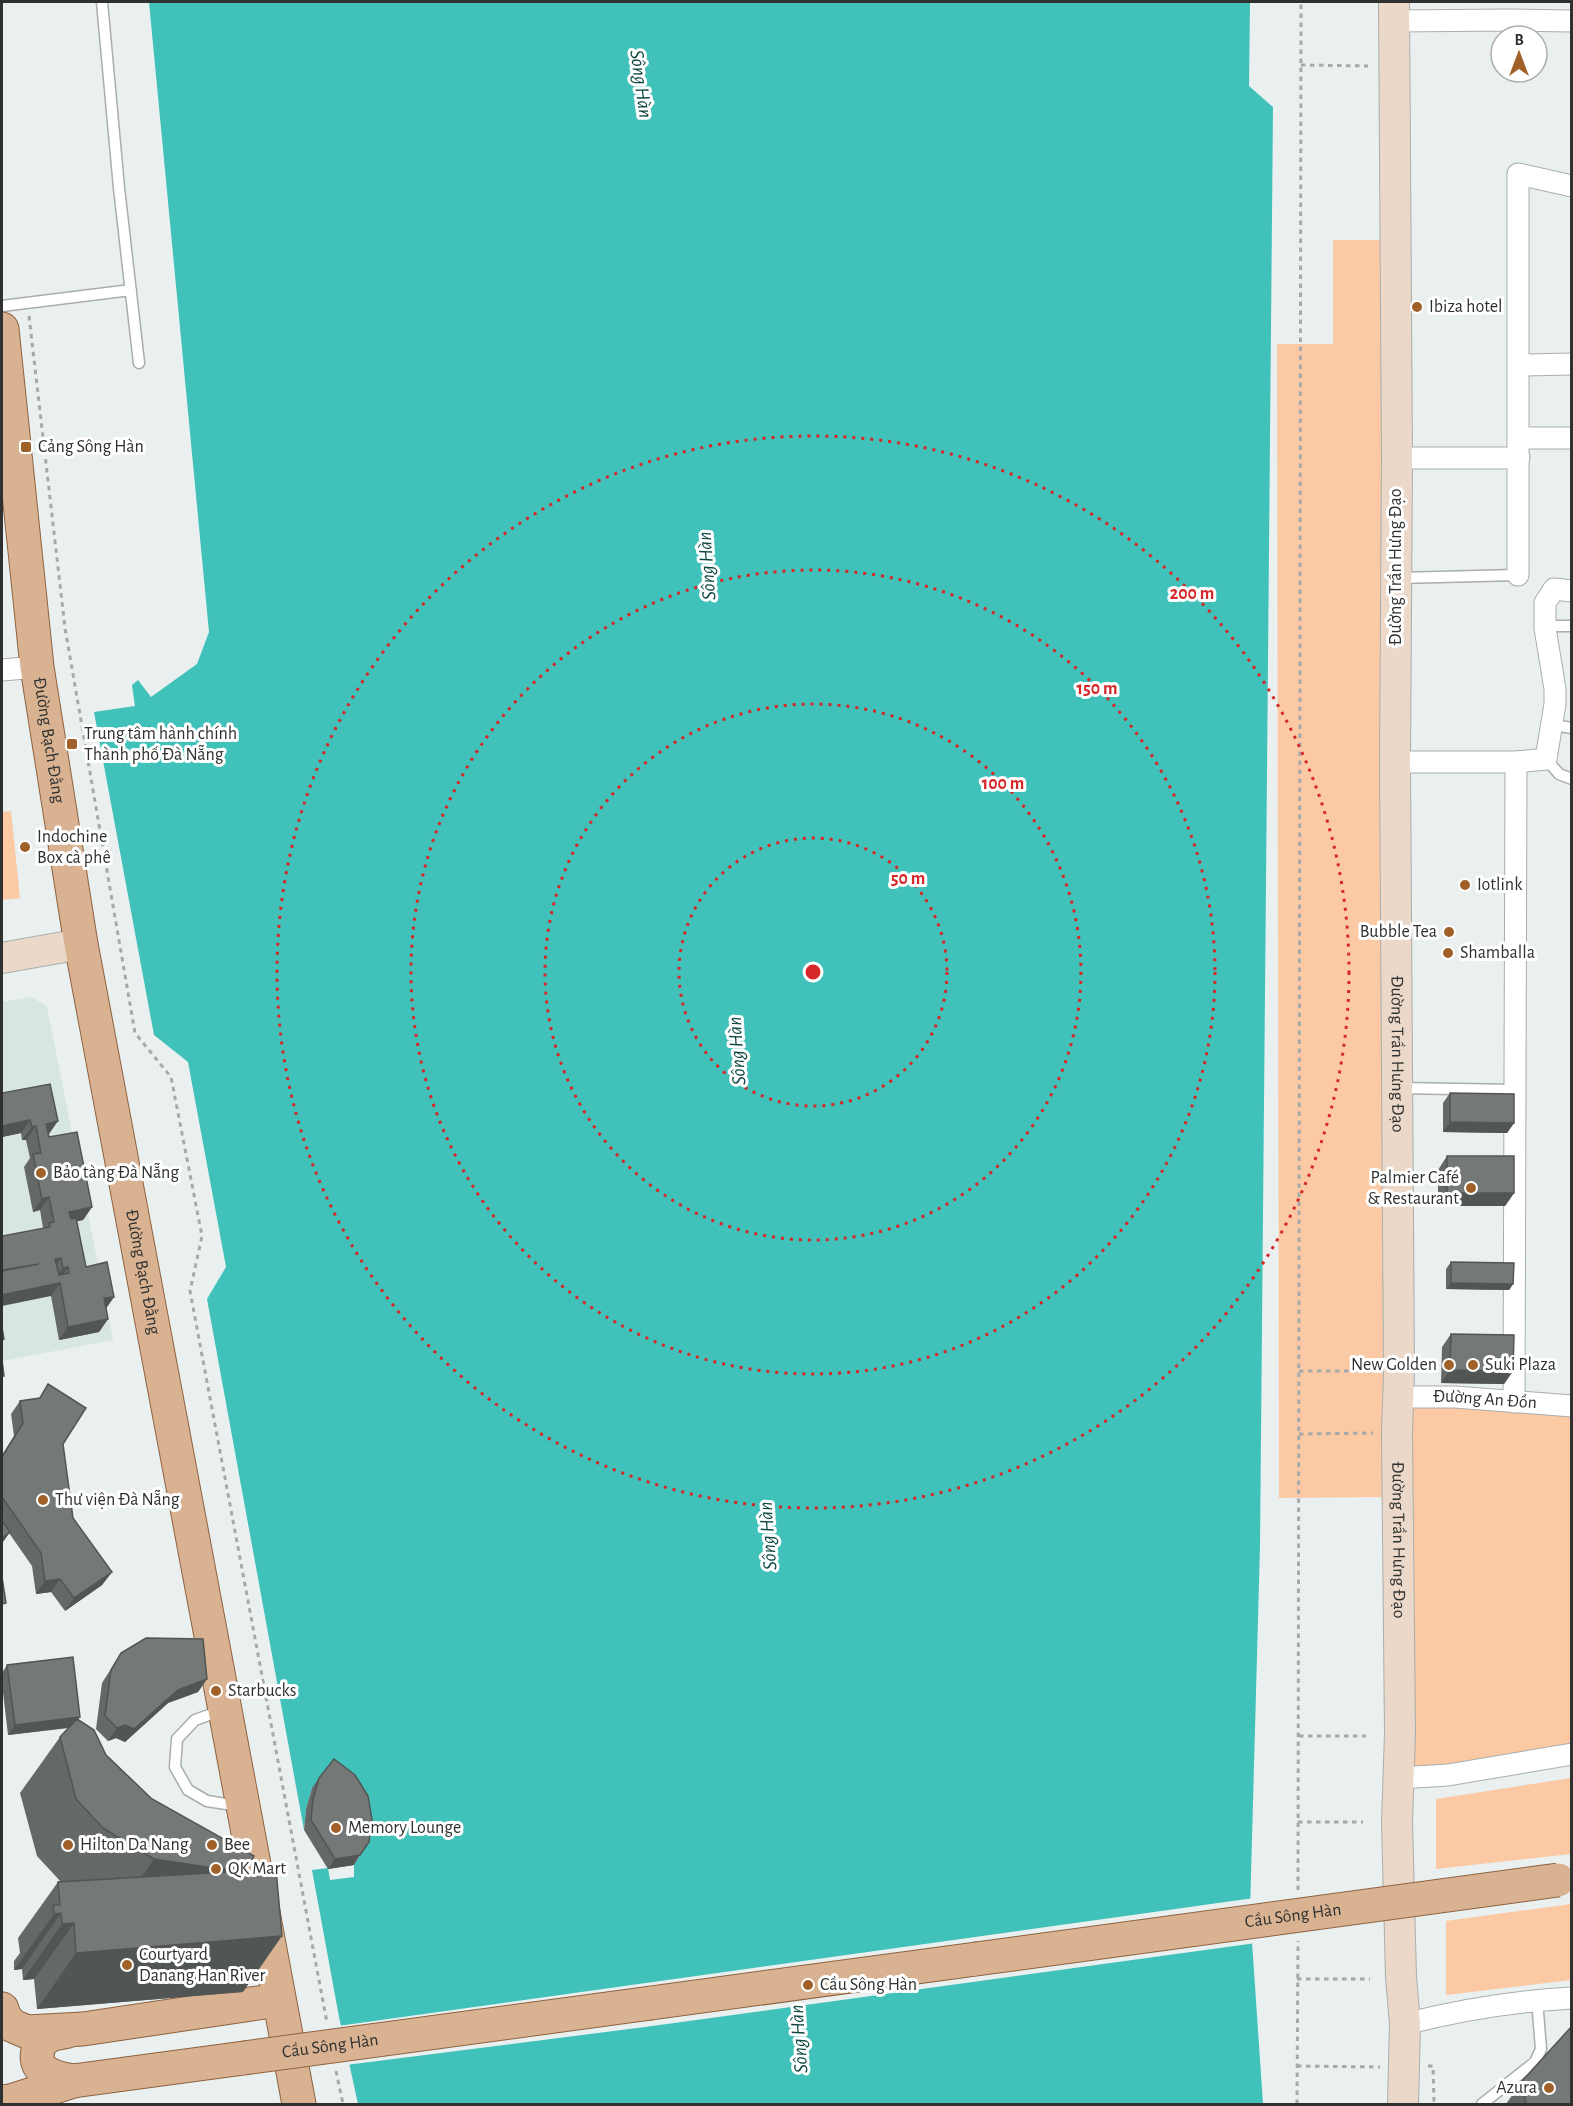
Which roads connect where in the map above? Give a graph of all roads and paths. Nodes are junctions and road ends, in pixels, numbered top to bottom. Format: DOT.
graph roads {
  1 [pos="102,2"];
  2 [pos="1301,2"];
  3 [pos="1394,11"];
  4 [pos="1572,21"];
  5 [pos="1301,65"];
  6 [pos="1368,66"];
  7 [pos="1572,186"];
  8 [pos="131,290"];
  9 [pos="27,303"];
  10 [pos="2,306"];
  11 [pos="2,336"];
  12 [pos="139,363"];
  13 [pos="1572,364"];
  14 [pos="1519,365"];
  15 [pos="6,416"];
  16 [pos="1572,438"];
  17 [pos="1519,448"];
  18 [pos="1397,458"];
  19 [pos="1518,575"];
  20 [pos="1396,578"];
  21 [pos="1572,591"];
  22 [pos="1545,626"];
  23 [pos="1572,626"];
  24 [pos="37,667"];
  25 [pos="2,670"];
  26 [pos="1562,726"];
  27 [pos="1546,759"];
  28 [pos="1395,762"];
  29 [pos="1516,762"];
  30 [pos="1572,779"];
  31 [pos="81,944"];
  32 [pos="2,958"];
  33 [pos="1398,1088"];
  34 [pos="1515,1090"];
  35 [pos="1299,1371"];
  36 [pos="1375,1371"];
  37 [pos="1398,1397"];
  38 [pos="1514,1402"];
  39 [pos="1572,1406"];
  40 [pos="1375,1433"];
  41 [pos="1299,1434"];
  42 [pos="226,1708"];
  43 [pos="1298,1736"];
  44 [pos="1366,1736"];
  45 [pos="1572,1755"];
  46 [pos="1398,1778"];
  47 [pos="243,1806"];
  48 [pos="1298,1822"];
  49 [pos="1363,1822"];
  50 [pos="1567,1879"];
  51 [pos="1298,1901"];
  52 [pos="1298,1934"];
  53 [pos="1298,1979"];
  54 [pos="1370,1979"];
  55 [pos="1572,1998"];
  56 [pos="278,2000"];
  57 [pos="1537,2000"];
  58 [pos="2,2009"];
  59 [pos="327,2023"];
  60 [pos="1405,2024"];
  61 [pos="83,2029"];
  62 [pos="336,2070"];
  63 [pos="73,2081"];
  64 [pos="6,2097"];
  65 [pos="291,2103"];
  66 [pos="343,2104"];
  67 [pos="1297,2104"];
  68 [pos="1403,2104"];
  69 [pos="1482,2104"];
  1 -- 8 [label="lane"];
  2 -- 5 [label="path"];
  3 -- 4 [label="street"];
  3 -- 18 [label="main road, Đường Trần Hưng Đạo"];
  5 -- 6 [label="path"];
  5 -- 35 [label="path"];
  7 -- 14 [label="street"];
  8 -- 9 [label="lane"];
  8 -- 12 [label="lane"];
  9 -- 10 [label="lane"];
  9 -- 59 [label="path"];
  11 -- 15 [label="main road, Đường Bạch Đằng"];
  13 -- 14 [label="street"];
  14 -- 17 [label="street"];
  15 -- 24 [label="main road, Đường Bạch Đằng"];
  16 -- 17 [label="street"];
  17 -- 18 [label="street"];
  17 -- 19 [label="street"];
  18 -- 20 [label="main road, Đường Trần Hưng Đạo"];
  19 -- 20 [label="lane"];
  20 -- 28 [label="main road, Đường Trần Hưng Đạo"];
  21 -- 22 [label="street"];
  22 -- 23 [label="lane"];
  22 -- 26 [label="street"];
  24 -- 25 [label="street"];
  24 -- 31 [label="main road, Đường Bạch Đằng"];
  26 -- 27 [label="street"];
  27 -- 29 [label="street"];
  27 -- 30 [label="lane"];
  28 -- 29 [label="street"];
  28 -- 33 [label="main road, Đường Trần Hưng Đạo"];
  29 -- 34 [label="street"];
  31 -- 32 [label="main road"];
  31 -- 42 [label="main road, Đường Bạch Đằng"];
  33 -- 34 [label="lane"];
  33 -- 37 [label="main road, Đường Trần Hưng Đạo"];
  34 -- 38 [label="street"];
  35 -- 36 [label="path"];
  35 -- 41 [label="path"];
  37 -- 38 [label="street, Đường An Đồn"];
  37 -- 46 [label="main road, Đường Trần Hưng Đạo"];
  38 -- 39 [label="street, Đường An Đồn"];
  40 -- 41 [label="path"];
  41 -- 43 [label="path"];
  42 -- 47 [label="main road, Đường Bạch Đằng"];
  42 -- 47 [label="lane"];
  43 -- 44 [label="path"];
  43 -- 48 [label="path"];
  45 -- 46 [label="street"];
  46 -- 60 [label="main road, Đường Trần Hưng Đạo"];
  47 -- 56 [label="main road, Đường Bạch Đằng"];
  48 -- 49 [label="path"];
  48 -- 51 [label="path"];
  50 -- 63 [label="main road, Cầu Sông Hàn, bridge"];
  52 -- 53 [label="path"];
  53 -- 54 [label="path"];
  53 -- 67 [label="path"];
  55 -- 57 [label="street"];
  56 -- 61 [label="main road"];
  56 -- 65 [label="main road, Đường Bạch Đằng"];
  57 -- 60 [label="street"];
  57 -- 69 [label="lane"];
  58 -- 61 [label="main road"];
  60 -- 68 [label="main road, Đường Trần Hưng Đạo"];
  61 -- 63 [label="main road"];
  62 -- 66 [label="path"];
  63 -- 64 [label="main road, Cầu Sông Hàn"];
}
